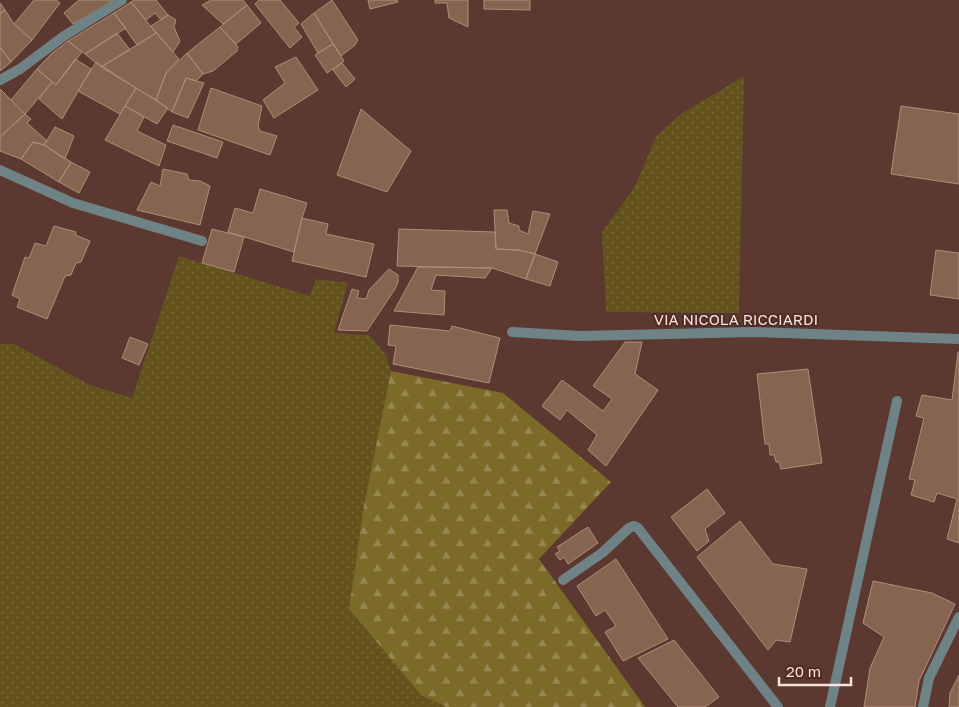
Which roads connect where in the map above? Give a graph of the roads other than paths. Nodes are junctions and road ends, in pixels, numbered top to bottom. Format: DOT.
graph roads {
  1 [pos="122,0"];
  2 [pos="0,80"];
  3 [pos="0,170"];
  4 [pos="202,241"];
  5 [pos="512,332"];
  6 [pos="959,339"];
  7 [pos="897,401"];
  8 [pos="563,580"];
  9 [pos="959,617"];
  10 [pos="778,707"];
  11 [pos="830,707"];
  12 [pos="923,707"];
  1 -- 2 [label="street"];
  3 -- 4 [label="street"];
  5 -- 6 [label="street, VIA NICOLA RICCIARDI"];
  7 -- 11 [label="street"];
  8 -- 10 [label="street"];
  9 -- 12 [label="street"];
}
